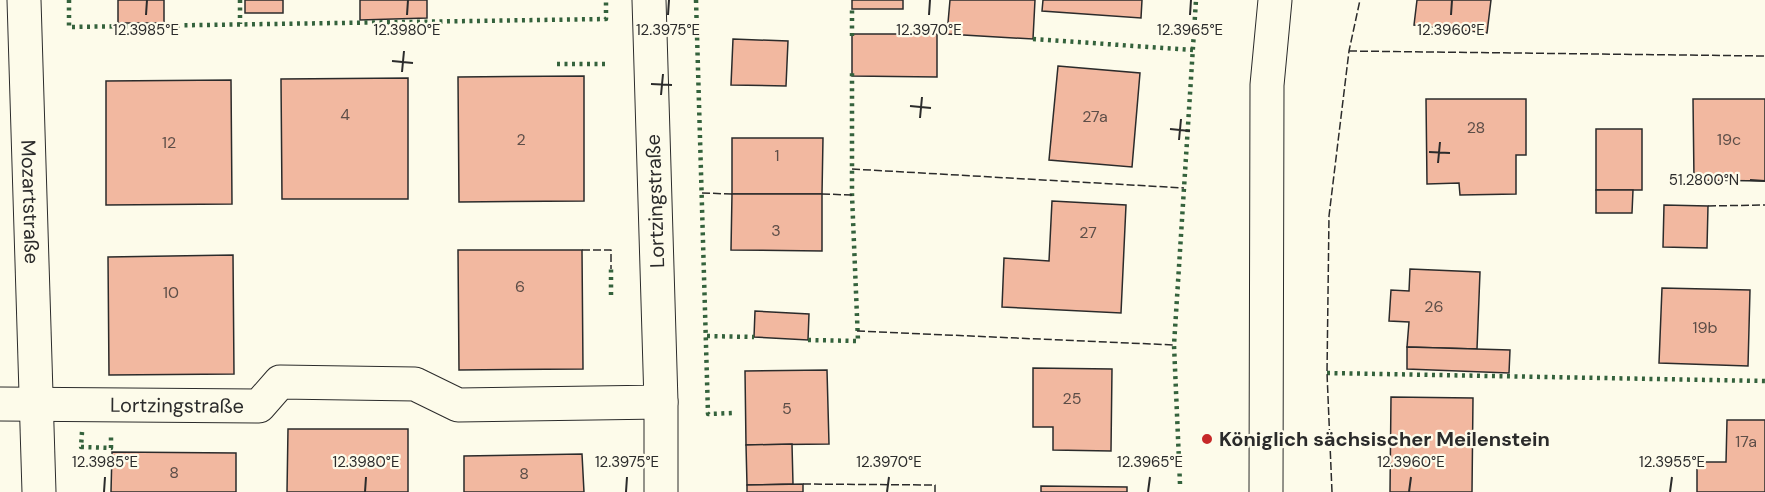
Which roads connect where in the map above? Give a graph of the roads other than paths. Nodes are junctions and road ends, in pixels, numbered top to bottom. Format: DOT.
graph roads {
  1 [pos="24,0"];
  2 [pos="650,0"];
  3 [pos="1275,0"];
  4 [pos="661,402"];
  5 [pos="0,404"];
  6 [pos="36,406"];
  7 [pos="39,492"];
  8 [pos="661,492"];
  9 [pos="1266,492"];
  1 -- 6 [label="street, Mozartstraße"];
  2 -- 4 [label="street, Lortzingstraße"];
  3 -- 9 [label="street"];
  4 -- 6 [label="street, Lortzingstraße"];
  4 -- 8 [label="street, Lortzingstraße"];
  5 -- 6 [label="street"];
  6 -- 7 [label="street, Mozartstraße"];
}
